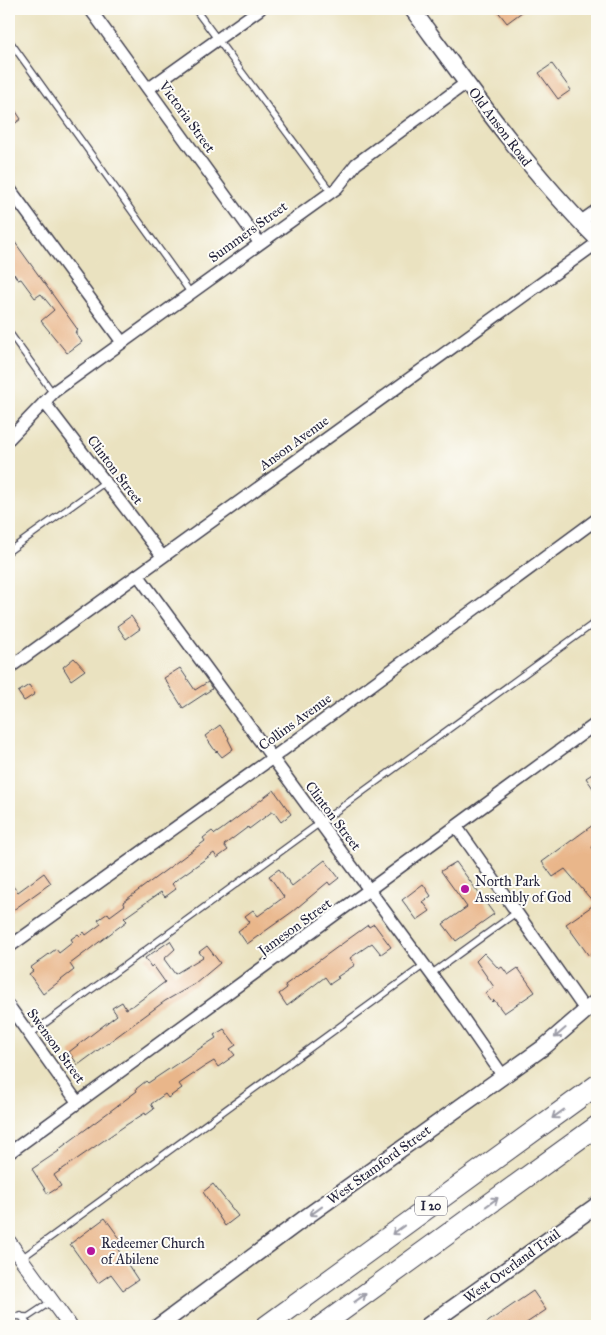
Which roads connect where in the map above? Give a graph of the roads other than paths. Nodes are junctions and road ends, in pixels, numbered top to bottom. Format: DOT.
graph roads {
  1 [pos="90,9"];
  2 [pos="195,9"];
  3 [pos="260,9"];
  4 [pos="412,9"];
  5 [pos="218,39"];
  6 [pos="9,40"];
  7 [pos="466,83"];
  8 [pos="148,89"];
  9 [pos="9,188"];
  10 [pos="331,192"];
  11 [pos="597,210"];
  12 [pos="580,222"];
  13 [pos="597,239"];
  14 [pos="259,242"];
  15 [pos="597,243"];
  16 [pos="190,292"];
  17 [pos="9,332"];
  18 [pos="122,342"];
  19 [pos="53,393"];
  20 [pos="44,402"];
  21 [pos="9,439"];
  22 [pos="105,482"];
  23 [pos="597,519"];
  24 [pos="9,552"];
  25 [pos="162,556"];
  26 [pos="138,575"];
  27 [pos="597,621"];
  28 [pos="9,668"];
  29 [pos="597,723"];
  30 [pos="271,759"];
  31 [pos="319,823"];
  32 [pos="456,826"];
  33 [pos="369,891"];
  34 [pos="517,912"];
  35 [pos="9,947"];
  36 [pos="428,970"];
  37 [pos="9,1006"];
  38 [pos="592,1006"];
  39 [pos="29,1035"];
  40 [pos="503,1076"];
  41 [pos="597,1086"];
  42 [pos="78,1103"];
  43 [pos="597,1126"];
  44 [pos="9,1153"];
  45 [pos="597,1205"];
  46 [pos="9,1242"];
  47 [pos="21,1258"];
  48 [pos="196,1300"];
  49 [pos="52,1301"];
  50 [pos="9,1316"];
  51 [pos="21,1316"];
  52 [pos="29,1326"];
  53 [pos="70,1326"];
  54 [pos="159,1326"];
  55 [pos="173,1326"];
  56 [pos="266,1326"];
  57 [pos="321,1326"];
  58 [pos="427,1326"];
  1 -- 8 [label="street, Victoria Street"];
  2 -- 5 [label="lane"];
  3 -- 5 [label="street"];
  4 -- 7 [label="main road, Old Anson Road"];
  5 -- 8 [label="street"];
  5 -- 10 [label="lane"];
  6 -- 16 [label="lane"];
  7 -- 10 [label="street, Summers Street"];
  7 -- 12 [label="main road, Old Anson Road"];
  8 -- 14 [label="street, Victoria Street"];
  9 -- 18 [label="street"];
  10 -- 14 [label="street, Summers Street"];
  11 -- 12 [label="street"];
  12 -- 13 [label="main road, Old Anson Road"];
  14 -- 16 [label="street, Summers Street"];
  15 -- 25 [label="street, Anson Avenue"];
  16 -- 18 [label="street, Summers Street"];
  17 -- 19 [label="lane"];
  18 -- 19 [label="street, Summers Street"];
  19 -- 20 [label="street, Summers Street"];
  20 -- 21 [label="street, Summers Street"];
  20 -- 22 [label="street, Clinton Street"];
  22 -- 24 [label="lane"];
  22 -- 25 [label="street, Clinton Street"];
  23 -- 30 [label="street, Collins Avenue"];
  25 -- 26 [label="street, Anson Avenue"];
  26 -- 28 [label="street, Anson Avenue"];
  26 -- 30 [label="street, Clinton Street"];
  27 -- 31 [label="lane"];
  29 -- 32 [label="street, Jameson Street"];
  30 -- 31 [label="street, Clinton Street"];
  30 -- 35 [label="street, Collins Avenue"];
  31 -- 33 [label="street, Clinton Street"];
  31 -- 39 [label="lane"];
  32 -- 33 [label="street, Jameson Street"];
  32 -- 34 [label="street"];
  33 -- 36 [label="street, Clinton Street"];
  33 -- 42 [label="street, Jameson Street"];
  34 -- 36 [label="lane"];
  34 -- 38 [label="street"];
  36 -- 40 [label="street, Clinton Street"];
  36 -- 47 [label="lane"];
  37 -- 39 [label="street, Swenson Street"];
  38 -- 40 [label="main road, West Stamford Street, one-way"];
  39 -- 42 [label="street, Swenson Street"];
  40 -- 48 [label="main road, West Stamford Street, one-way"];
  41 -- 56 [label="highway, I 20, one-way"];
  42 -- 44 [label="street, Jameson Street"];
  57 -- 43 [label="highway, I 20, one-way"];
  45 -- 58 [label="main road, West Overland Trail"];
  46 -- 47 [label="street"];
  47 -- 49 [label="street"];
  48 -- 54 [label="main road, West Stamford Street"];
  48 -- 55 [label="main road"];
  49 -- 51 [label="lane"];
  49 -- 53 [label="street"];
  50 -- 51 [label="lane"];
  51 -- 52 [label="lane"];
}
